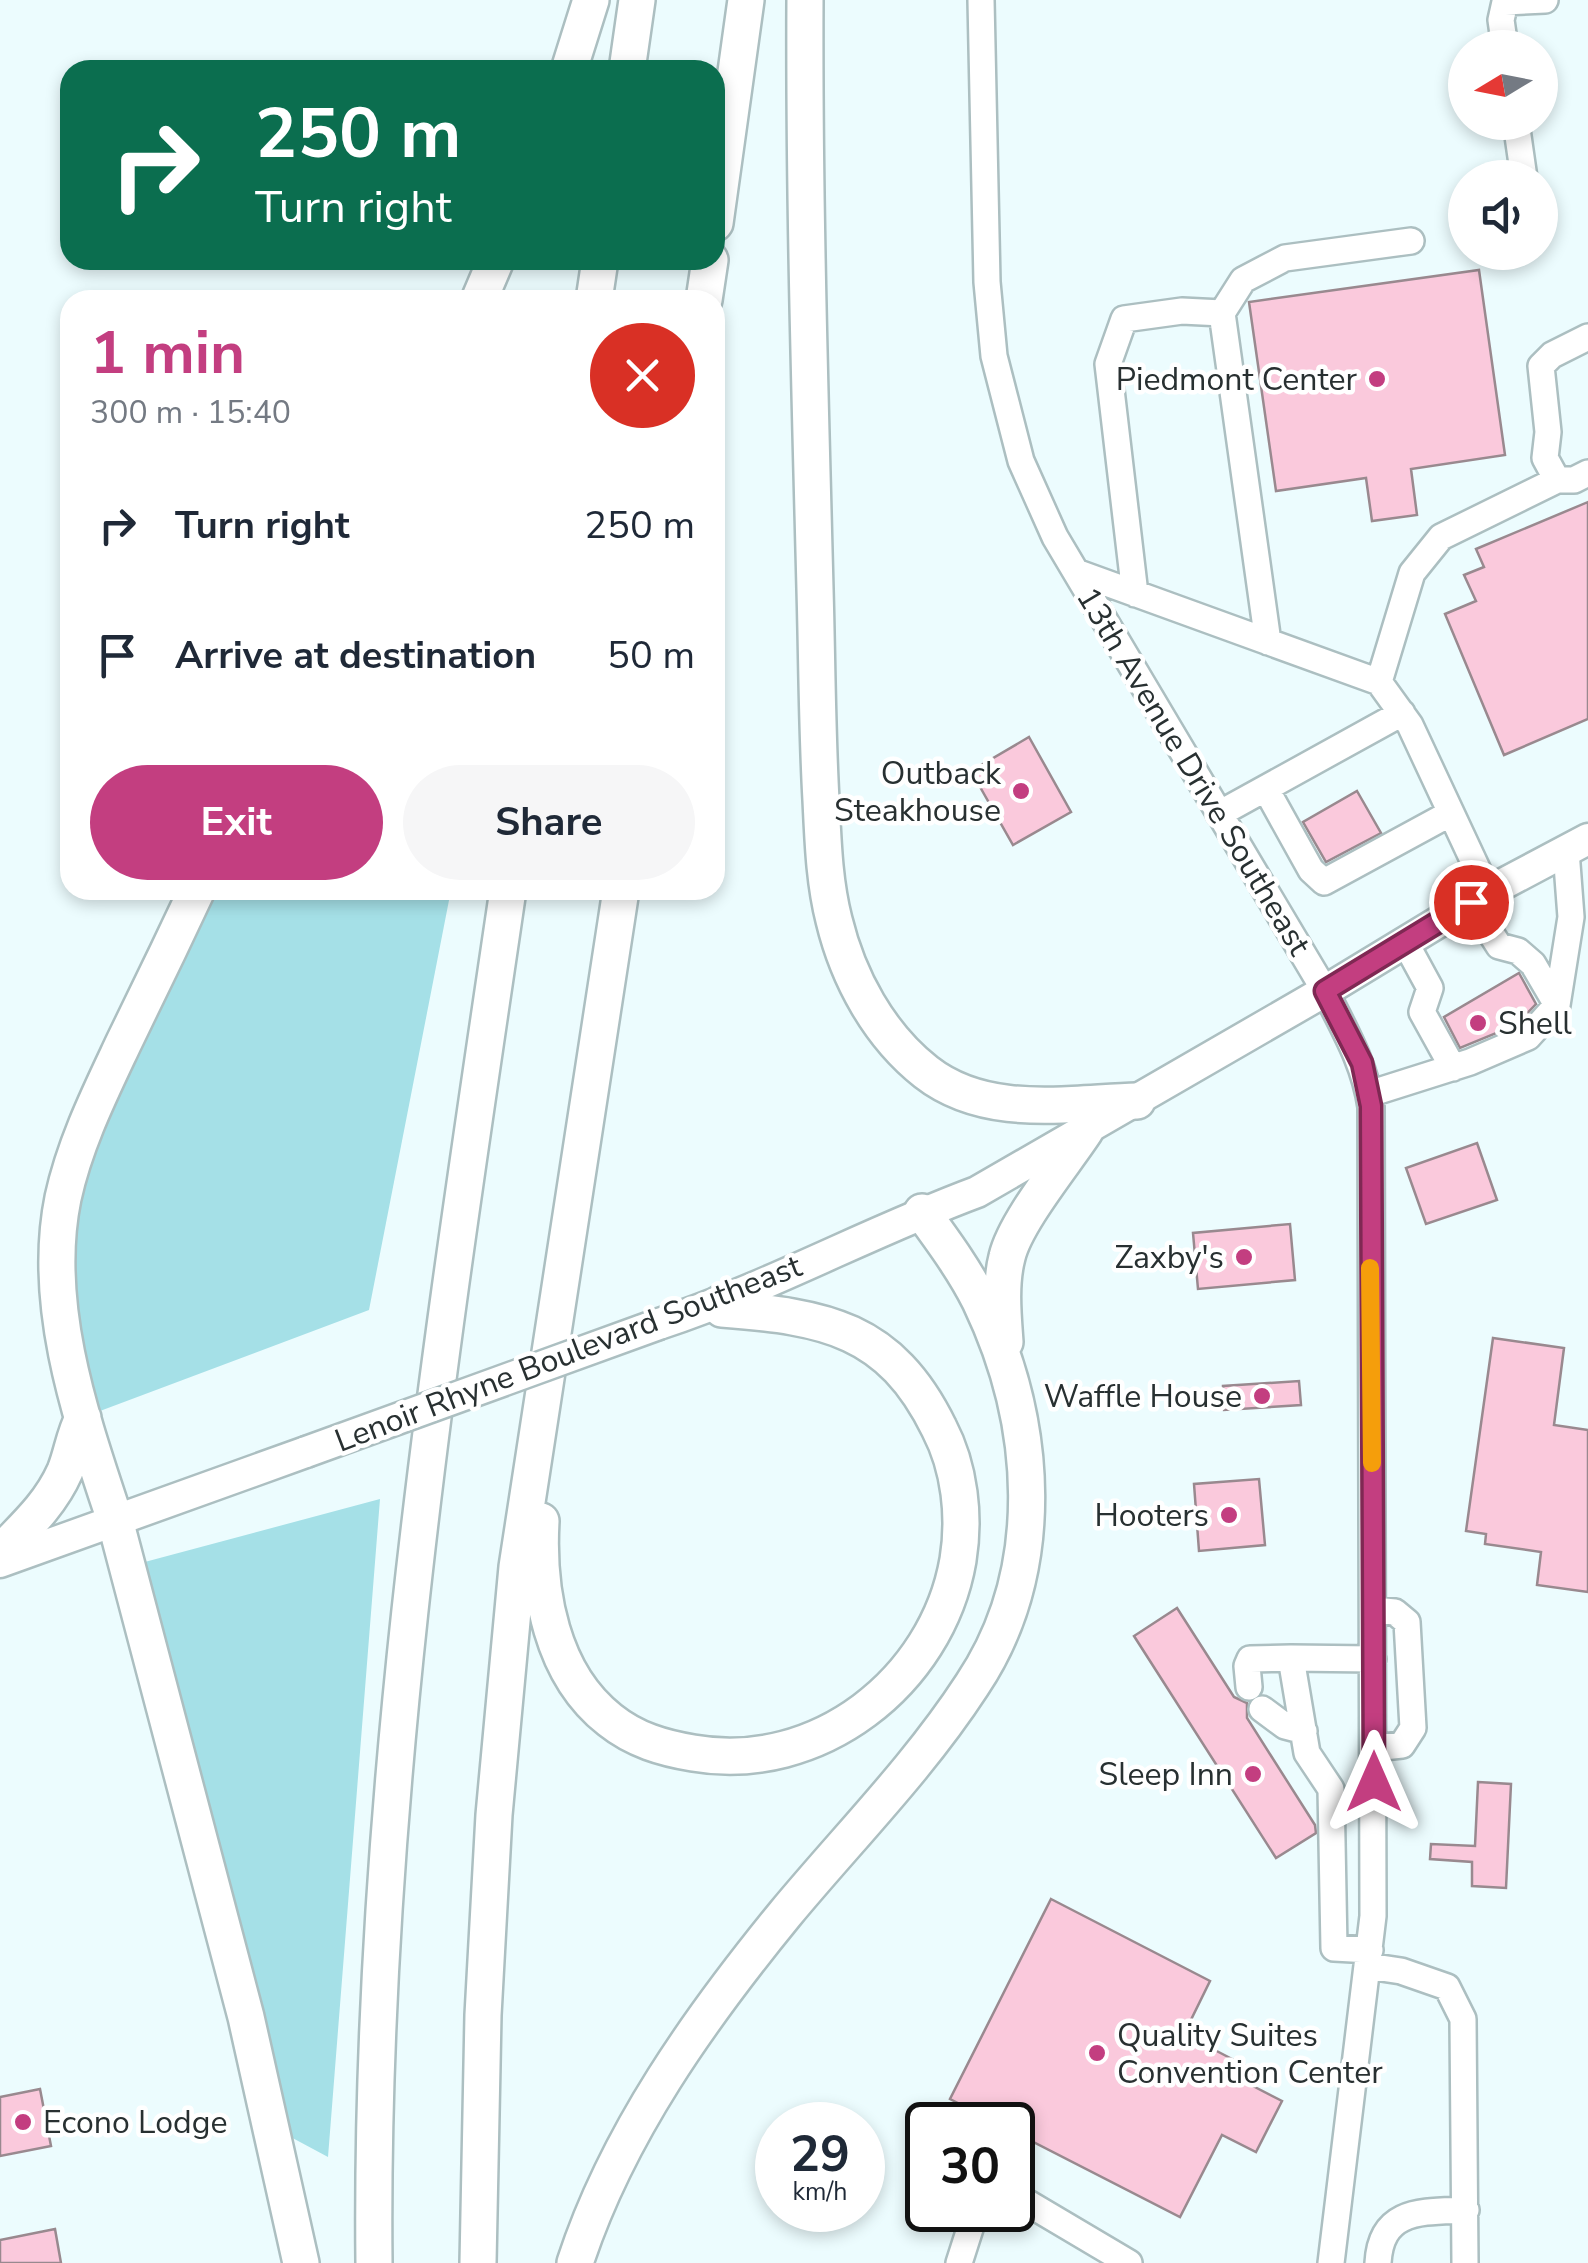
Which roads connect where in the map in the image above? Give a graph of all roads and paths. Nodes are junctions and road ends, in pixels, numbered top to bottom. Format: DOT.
graph roads {
  1 [pos="591,0"];
  2 [pos="636,0"];
  3 [pos="746,0"];
  4 [pos="805,0"];
  5 [pos="980,0"];
  6 [pos="1546,0"];
  7 [pos="1502,30"];
  8 [pos="572,60"];
  9 [pos="628,60"];
  10 [pos="725,151"];
  11 [pos="1411,241"];
  12 [pos="1222,313"];
  13 [pos="1588,337"];
  14 [pos="1588,473"];
  15 [pos="1557,480"];
  16 [pos="1076,572"];
  17 [pos="1135,594"];
  18 [pos="1268,642"];
  19 [pos="1379,682"];
  20 [pos="1402,714"];
  21 [pos="1266,790"];
  22 [pos="1451,812"];
  23 [pos="1219,814"];
  24 [pos="1577,845"];
  25 [pos="1479,897"];
  26 [pos="193,900"];
  27 [pos="507,900"];
  28 [pos="619,900"];
  29 [pos="1405,942"];
  30 [pos="1325,991"];
  31 [pos="1556,1006"];
  32 [pos="1453,1068"];
  33 [pos="1369,1094"];
  34 [pos="1138,1101"];
  35 [pos="1085,1131"];
  36 [pos="922,1212"];
  37 [pos="721,1303"];
  38 [pos="1011,1383"];
  39 [pos="540,1408"];
  40 [pos="84,1417"];
  41 [pos="115,1520"];
  42 [pos="0,1553"];
  43 [pos="0,1562"];
  44 [pos="1373,1610"];
  45 [pos="1290,1658"];
  46 [pos="1373,1659"];
  47 [pos="1304,1731"];
  48 [pos="1374,1748"];
  49 [pos="1369,1958"];
  50 [pos="1035,2207"];
  51 [pos="1466,2210"];
  52 [pos="969,2232"];
  53 [pos="300,2263"];
  54 [pos="374,2263"];
  55 [pos="478,2263"];
  56 [pos="575,2263"];
  57 [pos="959,2263"];
  58 [pos="1129,2263"];
  59 [pos="1330,2263"];
  60 [pos="1378,2263"];
  61 [pos="1465,2263"];
  1 -- 8 [label="highway"];
  2 -- 9 [label="highway"];
  3 -- 10 [label="highway"];
  4 -- 34 [label="highway"];
  5 -- 16 [label="street, 13th Avenue Drive Southeast"];
  6 -- 7 [label="street"];
  11 -- 12 [label="street"];
  12 -- 17 [label="street"];
  12 -- 18 [label="street"];
  13 -- 15 [label="street"];
  14 -- 15 [label="street"];
  15 -- 19 [label="street"];
  16 -- 17 [label="street"];
  16 -- 23 [label="street, 13th Avenue Drive Southeast"];
  17 -- 18 [label="street"];
  18 -- 19 [label="street"];
  19 -- 20 [label="street"];
  20 -- 21 [label="street"];
  20 -- 22 [label="street"];
  21 -- 22 [label="street"];
  21 -- 23 [label="street"];
  22 -- 25 [label="street"];
  23 -- 30 [label="street, 13th Avenue Drive Southeast"];
  24 -- 25 [label="main road, Lenoir Rhyne Boulevard Southeast"];
  24 -- 31 [label="street"];
  25 -- 29 [label="main road, Lenoir Rhyne Boulevard Southeast"];
  25 -- 31 [label="street"];
  26 -- 40 [label="highway"];
  27 -- 54 [label="highway"];
  28 -- 39 [label="highway"];
  29 -- 30 [label="main road, Lenoir Rhyne Boulevard Southeast"];
  29 -- 32 [label="street"];
  30 -- 33 [label="street, 13th Avenue Drive Southeast"];
  30 -- 34 [label="main road, Lenoir Rhyne Boulevard Southeast"];
  31 -- 32 [label="street"];
  32 -- 33 [label="street"];
  33 -- 44 [label="street, 13th Avenue Drive Southeast"];
  34 -- 35 [label="main road, Lenoir Rhyne Boulevard Southeast"];
  35 -- 36 [label="main road, Lenoir Rhyne Boulevard Southeast"];
  35 -- 38 [label="highway"];
  36 -- 37 [label="main road, Lenoir Rhyne Boulevard Southeast"];
  36 -- 38 [label="highway"];
  37 -- 39 [label="highway"];
  37 -- 41 [label="main road, Lenoir Rhyne Boulevard Southeast, bridge"];
  38 -- 56 [label="highway"];
  39 -- 55 [label="highway"];
  40 -- 41 [label="highway"];
  40 -- 42 [label="highway"];
  41 -- 43 [label="main road, Lenoir Rhyne Boulevard Southeast"];
  41 -- 53 [label="highway"];
  44 -- 46 [label="street, 13th Avenue Drive Southeast"];
  44 -- 48 [label="street"];
  45 -- 46 [label="street"];
  45 -- 47 [label="street"];
  45 -- 47 [label="street"];
  46 -- 48 [label="street, 13th Avenue Drive Southeast"];
  47 -- 49 [label="street"];
  48 -- 49 [label="street, 13th Avenue Drive Southeast"];
  49 -- 51 [label="street"];
  49 -- 59 [label="street, 13th Avenue Drive Southeast"];
  50 -- 58 [label="street"];
  51 -- 60 [label="street"];
  51 -- 61 [label="street"];
  52 -- 57 [label="street"];
}
